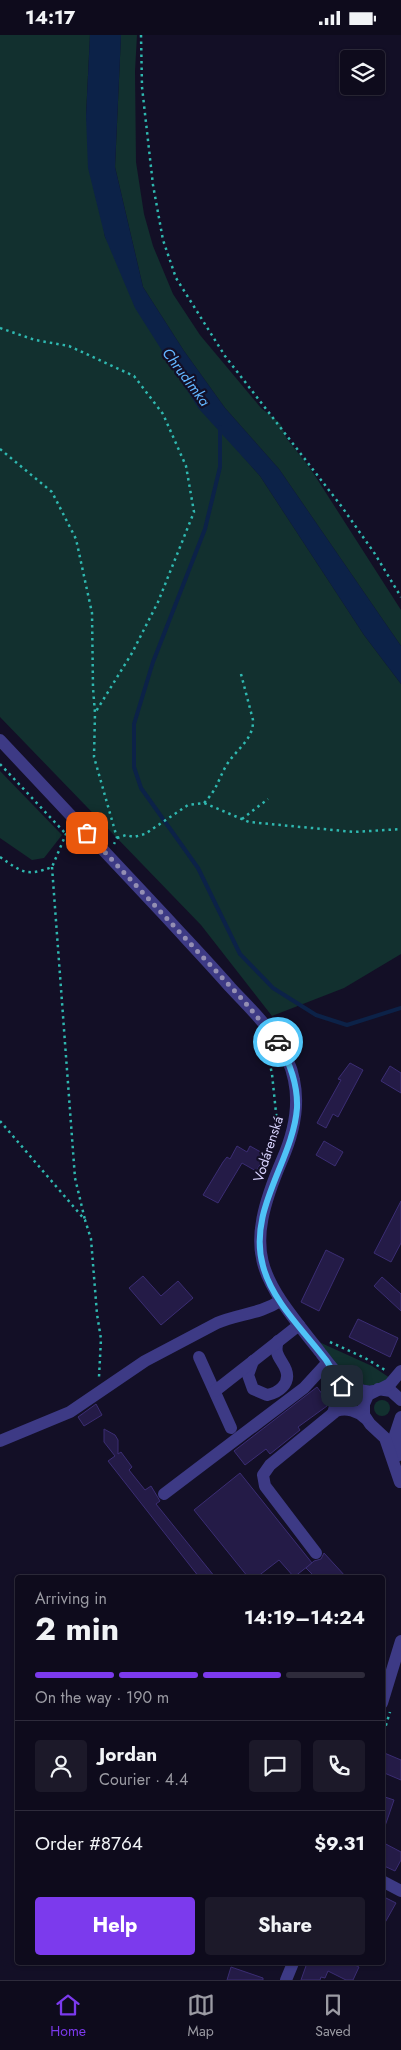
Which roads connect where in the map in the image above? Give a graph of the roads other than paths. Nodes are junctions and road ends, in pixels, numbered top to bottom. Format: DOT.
graph roads {
  1 [pos="0,740"];
  2 [pos="280,1301"];
  3 [pos="299,1325"];
  4 [pos="278,1341"];
  5 [pos="199,1357"];
  6 [pos="253,1361"];
  7 [pos="328,1363"];
  8 [pos="398,1374"];
  9 [pos="342,1386"];
  10 [pos="376,1390"];
  11 [pos="214,1391"];
  12 [pos="401,1400"];
  13 [pos="333,1413"];
  14 [pos="401,1417"];
  15 [pos="367,1420"];
  16 [pos="232,1428"];
  17 [pos="0,1441"];
  18 [pos="401,1484"];
  19 [pos="164,1494"];
  20 [pos="316,1553"];
  21 [pos="401,1641"];
  22 [pos="385,1693"];
  23 [pos="385,1883"];
  24 [pos="401,1891"];
  25 [pos="292,1965"];
  26 [pos="286,1980"];
  1 -- 2 [label="street, Vodárenská"];
  2 -- 3 [label="street, Vodárenská"];
  2 -- 17 [label="street"];
  3 -- 4 [label="street"];
  3 -- 7 [label="street, Vodárenská"];
  4 -- 6 [label="street"];
  4 -- 6 [label="street"];
  5 -- 11 [label="street"];
  6 -- 11 [label="street"];
  7 -- 9 [label="street, Vodárenská"];
  7 -- 10 [label="street, Vodárenská"];
  7 -- 19 [label="street"];
  8 -- 10 [label="street"];
  9 -- 13 [label="street"];
  9 -- 15 [label="street, Vodárenská"];
  10 -- 12 [label="street, Vodárenská"];
  10 -- 15 [label="street"];
  11 -- 16 [label="street"];
  13 -- 15 [label="street"];
  13 -- 20 [label="street"];
  14 -- 15 [label="street"];
  14 -- 18 [label="street"];
  15 -- 18 [label="street, Vodárenská"];
  21 -- 22 [label="street"];
  23 -- 24 [label="street"];
  25 -- 26 [label="street"];
}
